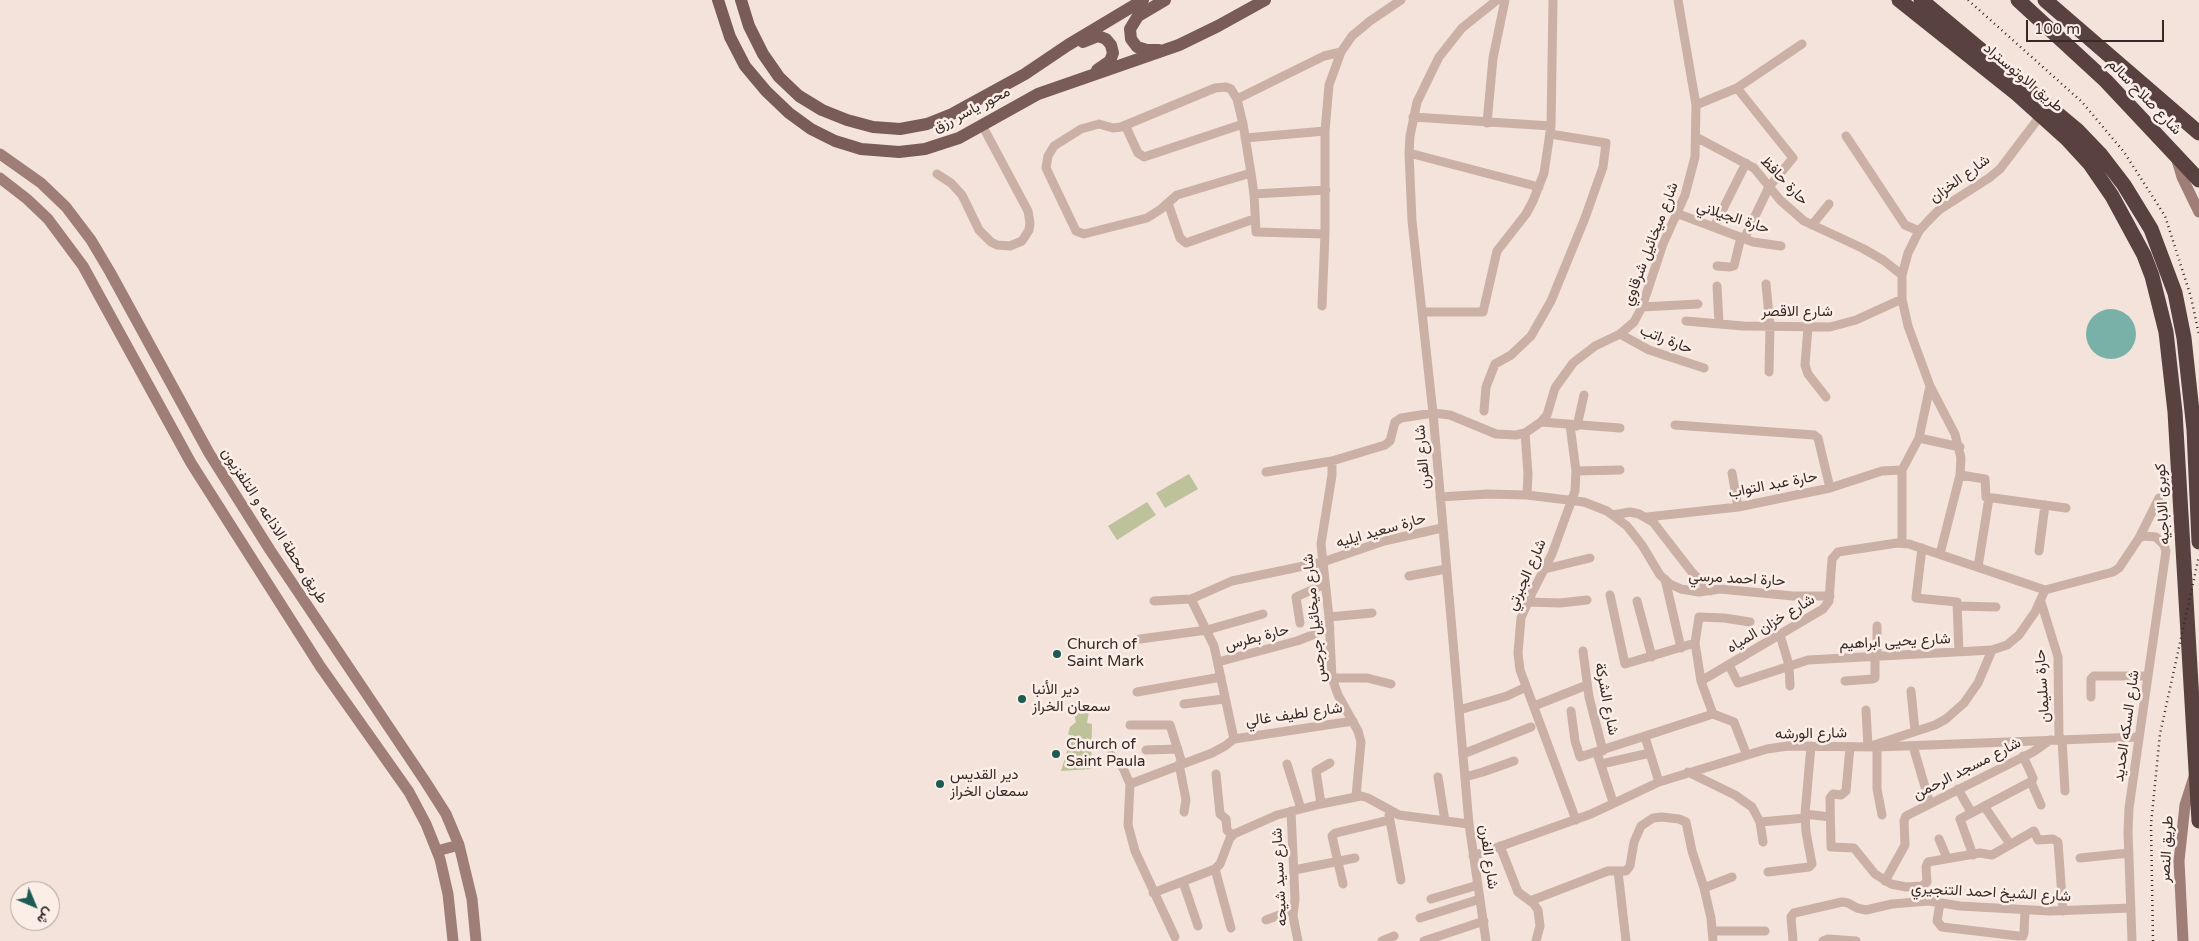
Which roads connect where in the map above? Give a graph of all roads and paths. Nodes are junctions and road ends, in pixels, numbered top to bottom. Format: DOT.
graph roads {
  1 [pos="718,0"];
  2 [pos="741,0"];
  3 [pos="1143,0"];
  4 [pos="1165,0"];
  5 [pos="1265,0"];
  6 [pos="1401,0"];
  7 [pos="1497,0"];
  8 [pos="1505,0"];
  9 [pos="1553,0"];
  10 [pos="1678,0"];
  11 [pos="1899,0"];
  12 [pos="1921,0"];
  13 [pos="2018,0"];
  14 [pos="2045,0"];
  15 [pos="1802,44"];
  16 [pos="1168,49"];
  17 [pos="1341,52"];
  18 [pos="1056,53"];
  19 [pos="1084,77"];
  20 [pos="1737,88"];
  21 [pos="1237,99"];
  22 [pos="1696,105"];
  23 [pos="2041,115"];
  24 [pos="1413,117"];
  25 [pos="1487,123"];
  26 [pos="1242,124"];
  27 [pos="982,125"];
  28 [pos="1125,125"];
  29 [pos="1551,130"];
  30 [pos="1325,131"];
  31 [pos="2199,133"];
  32 [pos="1846,136"];
  33 [pos="1696,137"];
  34 [pos="1245,138"];
  35 [pos="1409,153"];
  36 [pos="0,154"];
  37 [pos="2176,156"];
  38 [pos="1746,163"];
  39 [pos="1251,173"];
  40 [pos="937,174"];
  41 [pos="0,178"];
  42 [pos="2199,180"];
  43 [pos="1539,187"];
  44 [pos="1770,187"];
  45 [pos="1326,190"];
  46 [pos="1254,194"];
  47 [pos="2112,196"];
  48 [pos="1168,203"];
  49 [pos="1830,204"];
  50 [pos="2199,212"];
  51 [pos="1676,213"];
  52 [pos="1254,219"];
  53 [pos="1812,225"];
  54 [pos="1714,228"];
  55 [pos="1919,231"];
  56 [pos="1325,234"];
  57 [pos="1742,238"];
  58 [pos="91,240"];
  59 [pos="1781,246"];
  60 [pos="72,251"];
  61 [pos="1717,266"];
  62 [pos="1902,275"];
  63 [pos="1766,284"];
  64 [pos="1717,286"];
  65 [pos="1902,299"];
  66 [pos="1698,304"];
  67 [pos="1322,306"];
  68 [pos="1642,307"];
  69 [pos="1422,312"];
  70 [pos="1686,321"];
  71 [pos="1719,323"];
  72 [pos="1770,326"];
  73 [pos="1808,327"];
  74 [pos="1620,334"];
  75 [pos="1704,368"];
  76 [pos="1769,372"];
  77 [pos="1930,386"];
  78 [pos="1584,395"];
  79 [pos="1826,397"];
  80 [pos="1484,411"];
  81 [pos="1433,413"];
  82 [pos="1541,422"];
  83 [pos="1574,425"];
  84 [pos="1675,425"];
  85 [pos="1620,428"];
  86 [pos="1525,432"];
  87 [pos="1919,438"];
  88 [pos="1960,447"];
  89 [pos="209,453"];
  90 [pos="1332,462"];
  91 [pos="191,463"];
  92 [pos="1620,470"];
  93 [pos="1902,470"];
  94 [pos="1576,471"];
  95 [pos="1266,472"];
  96 [pos="1732,473"];
  97 [pos="1960,475"];
  98 [pos="1830,488"];
  99 [pos="1527,495"];
  100 [pos="1440,497"];
  101 [pos="1989,498"];
  102 [pos="2160,498"];
  103 [pos="1572,500"];
  104 [pos="2045,506"];
  105 [pos="1738,507"];
  106 [pos="2066,508"];
  107 [pos="1613,515"];
  108 [pos="1647,518"];
  109 [pos="1442,528"];
  110 [pos="2139,538"];
  111 [pos="2199,542"];
  112 [pos="1902,543"];
  113 [pos="1922,548"];
  114 [pos="2039,551"];
  115 [pos="1940,554"];
  116 [pos="1590,558"];
  117 [pos="1323,562"];
  118 [pos="1978,567"];
  119 [pos="1446,569"];
  120 [pos="1545,569"];
  121 [pos="1409,576"];
  122 [pos="1665,580"];
  123 [pos="1325,584"];
  124 [pos="1710,590"];
  125 [pos="2044,590"];
  126 [pos="1610,595"];
  127 [pos="1830,596"];
  128 [pos="1191,600"];
  129 [pos="1587,600"];
  130 [pos="1154,601"];
  131 [pos="1637,601"];
  132 [pos="1528,602"];
  133 [pos="2041,602"];
  134 [pos="1957,606"];
  135 [pos="1996,607"];
  136 [pos="1372,613"];
  137 [pos="1263,614"];
  138 [pos="1329,617"];
  139 [pos="1750,622"];
  140 [pos="1300,623"];
  141 [pos="1877,626"];
  142 [pos="1330,628"];
  143 [pos="1207,630"];
  144 [pos="1780,635"];
  145 [pos="1140,639"];
  146 [pos="1695,644"];
  147 [pos="1681,648"];
  148 [pos="1992,650"];
  149 [pos="1583,651"];
  150 [pos="1959,652"];
  151 [pos="1652,657"];
  152 [pos="1876,657"];
  153 [pos="1218,662"];
  154 [pos="1729,665"];
  155 [pos="1789,665"];
  156 [pos="2147,676"];
  157 [pos="1221,677"];
  158 [pos="1332,678"];
  159 [pos="1701,680"];
  160 [pos="1845,681"];
  161 [pos="1391,684"];
  162 [pos="1587,685"];
  163 [pos="1526,686"];
  164 [pos="1790,686"];
  165 [pos="1910,691"];
  166 [pos="1137,692"];
  167 [pos="2091,697"];
  168 [pos="1224,699"];
  169 [pos="372,703"];
  170 [pos="1184,704"];
  171 [pos="1534,706"];
  172 [pos="1459,710"];
  173 [pos="1866,710"];
  174 [pos="1571,711"];
  175 [pos="353,714"];
  176 [pos="1713,714"];
  177 [pos="1353,721"];
  178 [pos="1130,725"];
  179 [pos="1531,727"];
  180 [pos="1915,731"];
  181 [pos="1645,737"];
  182 [pos="2138,737"];
  183 [pos="1234,739"];
  184 [pos="2057,739"];
  185 [pos="1811,746"];
  186 [pos="1913,746"];
  187 [pos="1850,747"];
  188 [pos="1872,747"];
  189 [pos="1178,749"];
  190 [pos="1146,750"];
  191 [pos="1600,752"];
  192 [pos="1650,753"];
  193 [pos="1462,754"];
  194 [pos="1746,754"];
  195 [pos="1111,755"];
  196 [pos="2023,756"];
  197 [pos="1514,760"];
  198 [pos="2199,761"];
  199 [pos="1181,763"];
  200 [pos="1330,763"];
  201 [pos="1287,764"];
  202 [pos="1601,764"];
  203 [pos="1688,772"];
  204 [pos="1216,774"];
  205 [pos="1438,777"];
  206 [pos="1465,777"];
  207 [pos="1659,782"];
  208 [pos="2030,782"];
  209 [pos="1130,784"];
  210 [pos="1958,789"];
  211 [pos="2065,791"];
  212 [pos="1356,796"];
  213 [pos="1613,802"];
  214 [pos="1320,804"];
  215 [pos="1930,804"];
  216 [pos="2041,805"];
  217 [pos="1984,806"];
  218 [pos="1301,809"];
  219 [pos="1389,810"];
  220 [pos="1291,811"];
  221 [pos="1184,812"];
  222 [pos="1971,812"];
  223 [pos="1882,815"];
  224 [pos="1806,816"];
  225 [pos="1830,817"];
  226 [pos="1390,820"];
  227 [pos="1576,820"];
  228 [pos="1445,821"];
  229 [pos="2199,821"];
  230 [pos="1760,822"];
  231 [pos="1469,824"];
  232 [pos="1232,835"];
  233 [pos="1940,839"];
  234 [pos="1762,842"];
  235 [pos="2010,844"];
  236 [pos="459,845"];
  237 [pos="1500,846"];
  238 [pos="437,851"];
  239 [pos="2129,853"];
  240 [pos="1974,854"];
  241 [pos="1473,856"];
  242 [pos="1355,858"];
  243 [pos="1947,858"];
  244 [pos="2080,858"];
  245 [pos="1336,860"];
  246 [pos="1216,869"];
  247 [pos="1294,870"];
  248 [pos="1618,871"];
  249 [pos="1768,872"];
  250 [pos="1732,877"];
  251 [pos="1401,880"];
  252 [pos="1884,881"];
  253 [pos="1183,882"];
  254 [pos="1343,884"];
  255 [pos="1478,886"];
  256 [pos="1704,888"];
  257 [pos="1153,893"];
  258 [pos="1431,898"];
  259 [pos="1480,899"];
  260 [pos="1530,900"];
  261 [pos="1940,902"];
  262 [pos="2131,908"];
  263 [pos="1293,910"];
  264 [pos="2025,910"];
  265 [pos="2063,911"];
  266 [pos="1420,918"];
  267 [pos="1266,920"];
  268 [pos="1484,921"];
  269 [pos="1198,926"];
  270 [pos="1231,928"];
  271 [pos="1712,931"];
  272 [pos="1765,931"];
  273 [pos="1394,936"];
  274 [pos="1175,937"];
  275 [pos="453,941"];
  276 [pos="476,941"];
  277 [pos="1298,941"];
  278 [pos="1382,941"];
  279 [pos="1424,941"];
  280 [pos="1486,941"];
  281 [pos="1536,941"];
  282 [pos="1626,941"];
  283 [pos="1713,941"];
  284 [pos="1793,941"];
  285 [pos="1822,941"];
  286 [pos="1856,941"];
  287 [pos="2132,941"];
  288 [pos="2183,941"];
  1 -- 27 [label="main road, محور ياسر رزق"];
  2 -- 18 [label="main road, محور ياسر رزق"];
  3 -- 18 [label="main road, محور ياسر رزق"];
  4 -- 16 [label="main road"];
  5 -- 16 [label="main road, محور ياسر رزق"];
  6 -- 17 [label="street"];
  7 -- 24 [label="street, شارع الفرن"];
  8 -- 25 [label="street"];
  9 -- 29 [label="street"];
  10 -- 22 [label="street, شارع ميخائيل شرقاوي"];
  11 -- 23 [label="highway, طريق الاوتوستراد"];
  12 -- 111 [label="highway, طريق الاوتوستراد"];
  13 -- 37 [label="highway, شارع صلاح سالم"];
  14 -- 31 [label="highway, شارع صلاح سالم"];
  15 -- 20 [label="street"];
  16 -- 19 [label="main road, محور ياسر رزق"];
  17 -- 21 [label="street"];
  17 -- 30 [label="street"];
  18 -- 19 [label="main road"];
  19 -- 27 [label="main road, محور ياسر رزق"];
  20 -- 22 [label="street"];
  20 -- 44 [label="street"];
  21 -- 26 [label="street"];
  21 -- 28 [label="street"];
  22 -- 33 [label="street, شارع ميخائيل شرقاوي"];
  23 -- 47 [label="highway, طريق الاوتوستراد"];
  23 -- 55 [label="street, شارع الخزان"];
  24 -- 25 [label="street"];
  24 -- 35 [label="street, شارع الفرن"];
  25 -- 29 [label="street"];
  26 -- 28 [label="street"];
  26 -- 34 [label="street"];
  27 -- 40 [label="street"];
  28 -- 48 [label="street"];
  29 -- 43 [label="street"];
  29 -- 80 [label="street"];
  30 -- 34 [label="street"];
  30 -- 45 [label="street"];
  32 -- 55 [label="street"];
  33 -- 38 [label="street, حارة حافظ"];
  33 -- 51 [label="street, شارع ميخائيل شرقاوي"];
  34 -- 39 [label="street"];
  35 -- 43 [label="street"];
  35 -- 69 [label="street, شارع الفرن"];
  36 -- 58 [label="street, طريق محطة الاذاعه و التلفزيون"];
  37 -- 42 [label="highway, شارع صلاح سالم"];
  37 -- 50 [label="street"];
  38 -- 44 [label="street, حارة حافظ"];
  38 -- 54 [label="street"];
  39 -- 46 [label="street"];
  39 -- 48 [label="street"];
  41 -- 60 [label="street"];
  43 -- 69 [label="street"];
  44 -- 53 [label="street, حارة حافظ"];
  44 -- 57 [label="street"];
  45 -- 46 [label="street"];
  45 -- 56 [label="street"];
  46 -- 52 [label="street"];
  47 -- 229 [label="highway, كوبرى الاباجيه"];
  48 -- 52 [label="street"];
  49 -- 53 [label="street"];
  51 -- 54 [label="street, حارة الجيلاني"];
  51 -- 68 [label="street, شارع ميخائيل شرقاوي"];
  52 -- 56 [label="street"];
  53 -- 62 [label="street, حارة حافظ"];
  54 -- 57 [label="street, حارة الجيلاني"];
  55 -- 62 [label="street, شارع الخزان"];
  56 -- 67 [label="street"];
  57 -- 59 [label="street, حارة الجيلاني"];
  57 -- 61 [label="street"];
  58 -- 60 [label="street"];
  58 -- 89 [label="street, طريق محطة الاذاعه و التلفزيون"];
  60 -- 91 [label="street"];
  62 -- 65 [label="street, شارع الخزان"];
  63 -- 72 [label="street"];
  64 -- 71 [label="street"];
  65 -- 73 [label="street, شارع الاقصر"];
  65 -- 77 [label="street, شارع الخزان"];
  66 -- 68 [label="street"];
  68 -- 74 [label="street, شارع ميخائيل شرقاوي"];
  69 -- 81 [label="street, شارع الفرن"];
  70 -- 71 [label="street, شارع الاقصر"];
  71 -- 72 [label="street, شارع الاقصر"];
  72 -- 73 [label="street, شارع الاقصر"];
  72 -- 76 [label="street"];
  73 -- 79 [label="street"];
  74 -- 75 [label="street, حارة راتب"];
  74 -- 82 [label="street, شارع ميخائيل شرقاوي"];
  77 -- 87 [label="street"];
  77 -- 88 [label="street, شارع الخزان"];
  78 -- 83 [label="street"];
  81 -- 86 [label="street"];
  81 -- 90 [label="street"];
  81 -- 100 [label="street, شارع الفرن"];
  82 -- 83 [label="street"];
  82 -- 86 [label="street"];
  83 -- 85 [label="street"];
  83 -- 94 [label="street, شارع الجبرتي"];
  84 -- 98 [label="street"];
  86 -- 99 [label="street"];
  87 -- 88 [label="street"];
  87 -- 93 [label="street"];
  88 -- 97 [label="street"];
  89 -- 91 [label="street"];
  89 -- 169 [label="street, طريق محطة الاذاعه و التلفزيون"];
  90 -- 95 [label="street"];
  90 -- 117 [label="street, شارع ميخائيل جرجس"];
  91 -- 175 [label="street"];
  92 -- 94 [label="street"];
  93 -- 98 [label="street, حارة عبد التواب"];
  93 -- 112 [label="street"];
  94 -- 103 [label="street, شارع الجبرتي"];
  96 -- 105 [label="street"];
  97 -- 101 [label="street"];
  97 -- 115 [label="street"];
  98 -- 105 [label="street, حارة عبد التواب"];
  99 -- 100 [label="street"];
  99 -- 103 [label="street"];
  100 -- 109 [label="street, شارع الفرن"];
  101 -- 104 [label="street"];
  101 -- 118 [label="street"];
  102 -- 110 [label="street"];
  103 -- 107 [label="street"];
  103 -- 120 [label="street, شارع الجبرتي"];
  104 -- 106 [label="street"];
  104 -- 114 [label="street"];
  105 -- 108 [label="street, حارة عبد التواب"];
  107 -- 108 [label="street, حارة عبد التواب"];
  107 -- 122 [label="street"];
  108 -- 124 [label="street"];
  109 -- 117 [label="street, حارة سعيد ايليه"];
  109 -- 119 [label="street, شارع الفرن"];
  110 -- 125 [label="street"];
  110 -- 156 [label="street, شارع السكه الحديد"];
  112 -- 113 [label="street, شارع خزان المياه"];
  112 -- 127 [label="street, شارع خزان المياه"];
  113 -- 115 [label="street, شارع خزان المياه"];
  113 -- 134 [label="street"];
  115 -- 118 [label="street, شارع خزان المياه"];
  116 -- 120 [label="street"];
  117 -- 123 [label="street, شارع ميخائيل جرجس"];
  117 -- 128 [label="street, حارة سعيد ايليه"];
  118 -- 125 [label="street, شارع خزان المياه"];
  119 -- 121 [label="street"];
  119 -- 172 [label="street, شارع الفرن"];
  120 -- 132 [label="street, شارع الجبرتي"];
  122 -- 124 [label="street, حارة احمد مرسي"];
  122 -- 147 [label="street"];
  123 -- 138 [label="street, شارع ميخائيل جرجس"];
  123 -- 140 [label="street"];
  124 -- 127 [label="street, حارة احمد مرسي"];
  125 -- 133 [label="street, شارع يحيى ابراهيم"];
  126 -- 151 [label="street"];
  127 -- 144 [label="street, شارع خزان المياه"];
  128 -- 130 [label="street, حارة سعيد ايليه"];
  128 -- 143 [label="street"];
  129 -- 132 [label="street"];
  131 -- 151 [label="street"];
  132 -- 163 [label="street, شارع الجبرتي"];
  133 -- 148 [label="street, شارع يحيى ابراهيم"];
  133 -- 184 [label="street, حارة سليمان"];
  134 -- 135 [label="street"];
  134 -- 150 [label="street"];
  136 -- 138 [label="street"];
  137 -- 143 [label="street"];
  138 -- 142 [label="street, شارع ميخائيل جرجس"];
  139 -- 146 [label="street"];
  141 -- 152 [label="street"];
  142 -- 153 [label="street, حارة بطرس"];
  142 -- 158 [label="street, شارع ميخائيل جرجس"];
  143 -- 145 [label="street"];
  143 -- 153 [label="street"];
  144 -- 154 [label="street, شارع خزان المياه"];
  144 -- 155 [label="street"];
  146 -- 147 [label="street"];
  146 -- 159 [label="street"];
  147 -- 151 [label="street"];
  148 -- 150 [label="street, شارع يحيى ابراهيم"];
  148 -- 180 [label="street"];
  149 -- 162 [label="street, شارع الشركة"];
  150 -- 152 [label="street, شارع يحيى ابراهيم"];
  152 -- 155 [label="street, شارع يحيى ابراهيم"];
  152 -- 160 [label="street"];
  153 -- 157 [label="street"];
  154 -- 155 [label="street, شارع يحيى ابراهيم"];
  154 -- 159 [label="street, شارع خزان المياه"];
  155 -- 164 [label="street"];
  156 -- 167 [label="street"];
  156 -- 182 [label="street, شارع السكه الحديد"];
  157 -- 166 [label="street"];
  157 -- 168 [label="street"];
  158 -- 161 [label="street"];
  158 -- 177 [label="street, شارع ميخائيل جرجس"];
  159 -- 176 [label="street"];
  162 -- 171 [label="street"];
  162 -- 191 [label="street, شارع الشركة"];
  163 -- 171 [label="street, شارع الجبرتي"];
  163 -- 172 [label="street"];
  165 -- 180 [label="street"];
  168 -- 170 [label="street"];
  168 -- 183 [label="street"];
  169 -- 175 [label="street"];
  169 -- 236 [label="street, طريق محطة الاذاعه و التلفزيون"];
  171 -- 227 [label="street, شارع الجبرتي"];
  172 -- 193 [label="street, شارع الفرن"];
  173 -- 188 [label="street"];
  174 -- 191 [label="street"];
  175 -- 238 [label="street"];
  176 -- 181 [label="street"];
  176 -- 194 [label="street"];
  177 -- 183 [label="street, شارع لطيف غالي"];
  177 -- 212 [label="street, شارع ميخائيل جرجس"];
  178 -- 189 [label="street"];
  179 -- 193 [label="street"];
  180 -- 188 [label="street"];
  181 -- 191 [label="street"];
  181 -- 192 [label="street"];
  182 -- 184 [label="street, شارع الورشه"];
  182 -- 239 [label="street, شارع السكه الحديد"];
  183 -- 199 [label="street, شارع لطيف غالي"];
  184 -- 186 [label="street, شارع الورشه"];
  184 -- 196 [label="street, شارع مسجد الرحمن"];
  184 -- 211 [label="street, حارة سليمان"];
  185 -- 187 [label="street, شارع الورشه"];
  185 -- 194 [label="street, شارع الورشه"];
  185 -- 224 [label="street"];
  186 -- 188 [label="street, شارع الورشه"];
  186 -- 215 [label="street"];
  187 -- 188 [label="street, شارع الورشه"];
  187 -- 225 [label="street"];
  188 -- 223 [label="street"];
  189 -- 190 [label="street"];
  189 -- 199 [label="street"];
  191 -- 202 [label="street, شارع الشركة"];
  192 -- 202 [label="street"];
  192 -- 207 [label="street"];
  193 -- 206 [label="street, شارع الفرن"];
  194 -- 203 [label="street, شارع الورشه"];
  195 -- 209 [label="street"];
  196 -- 208 [label="street"];
  196 -- 210 [label="street, شارع مسجد الرحمن"];
  197 -- 206 [label="street"];
  198 -- 288 [label="street, طريق النصر"];
  199 -- 209 [label="street, شارع لطيف غالي"];
  199 -- 221 [label="street"];
  200 -- 214 [label="street"];
  201 -- 218 [label="street"];
  202 -- 213 [label="street, شارع الشركة"];
  203 -- 207 [label="street, شارع الورشه"];
  203 -- 230 [label="street"];
  204 -- 232 [label="street"];
  205 -- 228 [label="street"];
  206 -- 231 [label="street, شارع الفرن"];
  207 -- 213 [label="street, شارع الورشه"];
  208 -- 216 [label="street"];
  208 -- 217 [label="street"];
  209 -- 257 [label="street"];
  210 -- 215 [label="street, شارع مسجد الرحمن"];
  210 -- 222 [label="street"];
  212 -- 214 [label="street"];
  212 -- 219 [label="street"];
  213 -- 227 [label="street, شارع الورشه"];
  214 -- 218 [label="street"];
  215 -- 252 [label="street, شارع مسجد الرحمن"];
  217 -- 222 [label="street"];
  217 -- 235 [label="street"];
  218 -- 220 [label="street"];
  219 -- 226 [label="street"];
  219 -- 228 [label="street"];
  220 -- 232 [label="street"];
  220 -- 247 [label="street, شارع سيد شيحه"];
  222 -- 240 [label="street"];
  224 -- 225 [label="street"];
  224 -- 230 [label="street"];
  224 -- 249 [label="street"];
  225 -- 252 [label="street"];
  226 -- 245 [label="street"];
  226 -- 251 [label="street"];
  227 -- 237 [label="street, شارع الورشه"];
  228 -- 231 [label="street"];
  230 -- 234 [label="street"];
  231 -- 241 [label="street, شارع الفرن"];
  232 -- 246 [label="street"];
  233 -- 243 [label="street"];
  235 -- 240 [label="street"];
  235 -- 265 [label="street"];
  236 -- 238 [label="street"];
  236 -- 276 [label="street, طريق محطة الاذاعه و التلفزيون"];
  237 -- 241 [label="street, شارع الورشه"];
  237 -- 260 [label="street"];
  238 -- 275 [label="street"];
  239 -- 244 [label="street"];
  239 -- 262 [label="street, شارع السكه الحديد"];
  240 -- 243 [label="street"];
  241 -- 255 [label="street, شارع الفرن"];
  242 -- 245 [label="street"];
  243 -- 252 [label="street"];
  245 -- 247 [label="street"];
  245 -- 254 [label="street"];
  246 -- 253 [label="street"];
  246 -- 270 [label="street"];
  247 -- 263 [label="street, شارع سيد شيحه"];
  248 -- 256 [label="street"];
  248 -- 260 [label="street"];
  248 -- 282 [label="street"];
  250 -- 256 [label="street"];
  253 -- 257 [label="street"];
  253 -- 269 [label="street"];
  255 -- 258 [label="street"];
  255 -- 259 [label="street, شارع الفرن"];
  256 -- 271 [label="street"];
  257 -- 274 [label="street"];
  259 -- 266 [label="street"];
  259 -- 268 [label="street, شارع الفرن"];
  260 -- 281 [label="street"];
  261 -- 264 [label="street, شارع الشيخ احمد التنجيري"];
  261 -- 264 [label="street"];
  261 -- 284 [label="street, شارع الشيخ احمد التنجيري"];
  262 -- 265 [label="street, شارع الشيخ احمد التنجيري"];
  262 -- 287 [label="street, شارع السكه الحديد"];
  263 -- 267 [label="street"];
  263 -- 277 [label="street, شارع سيد شيحه"];
  264 -- 265 [label="street, شارع الشيخ احمد التنجيري"];
  268 -- 279 [label="street"];
  268 -- 280 [label="street, شارع الفرن"];
  271 -- 272 [label="street"];
  271 -- 283 [label="street"];
  273 -- 278 [label="street"];
  285 -- 286 [label="street"];
}
